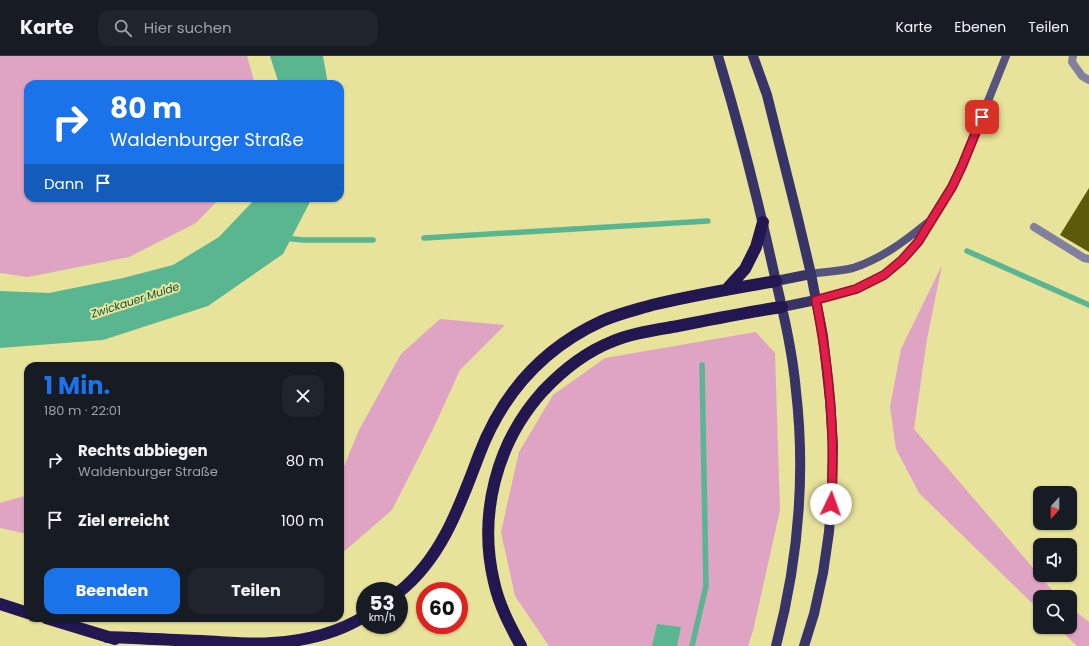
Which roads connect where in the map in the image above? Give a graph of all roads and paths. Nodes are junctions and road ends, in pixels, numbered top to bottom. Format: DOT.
graph roads {
  1 [pos="718,56"];
  2 [pos="753,56"];
  3 [pos="1006,56"];
  4 [pos="1073,56"];
  5 [pos="1089,80"];
  6 [pos="932,218"];
  7 [pos="763,222"];
  8 [pos="1034,227"];
  9 [pos="1089,258"];
  10 [pos="811,274"];
  11 [pos="776,281"];
  12 [pos="726,290"];
  13 [pos="816,300"];
  14 [pos="782,307"];
  15 [pos="408,583"];
  16 [pos="0,604"];
  17 [pos="24,612"];
  18 [pos="356,620"];
  19 [pos="59,622"];
  20 [pos="108,637"];
  21 [pos="144,646"];
  22 [pos="521,646"];
  23 [pos="776,646"];
  24 [pos="804,646"];
  1 -- 7 [label="main road"];
  2 -- 10 [label="main road"];
  3 -- 6 [label="street"];
  4 -- 5 [label="street"];
  6 -- 10 [label="street"];
  6 -- 13 [label="street"];
  7 -- 11 [label="main road"];
  7 -- 12 [label="highway"];
  8 -- 9 [label="street"];
  10 -- 11 [label="main road"];
  10 -- 13 [label="main road"];
  11 -- 12 [label="highway"];
  11 -- 14 [label="main road"];
  12 -- 15 [label="highway"];
  13 -- 14 [label="main road"];
  13 -- 24 [label="main road"];
  14 -- 22 [label="highway"];
  14 -- 23 [label="main road"];
  16 -- 17 [label="highway"];
  18 -- 20 [label="highway"];
  19 -- 20 [label="highway"];
  20 -- 21 [label="highway"];
}
